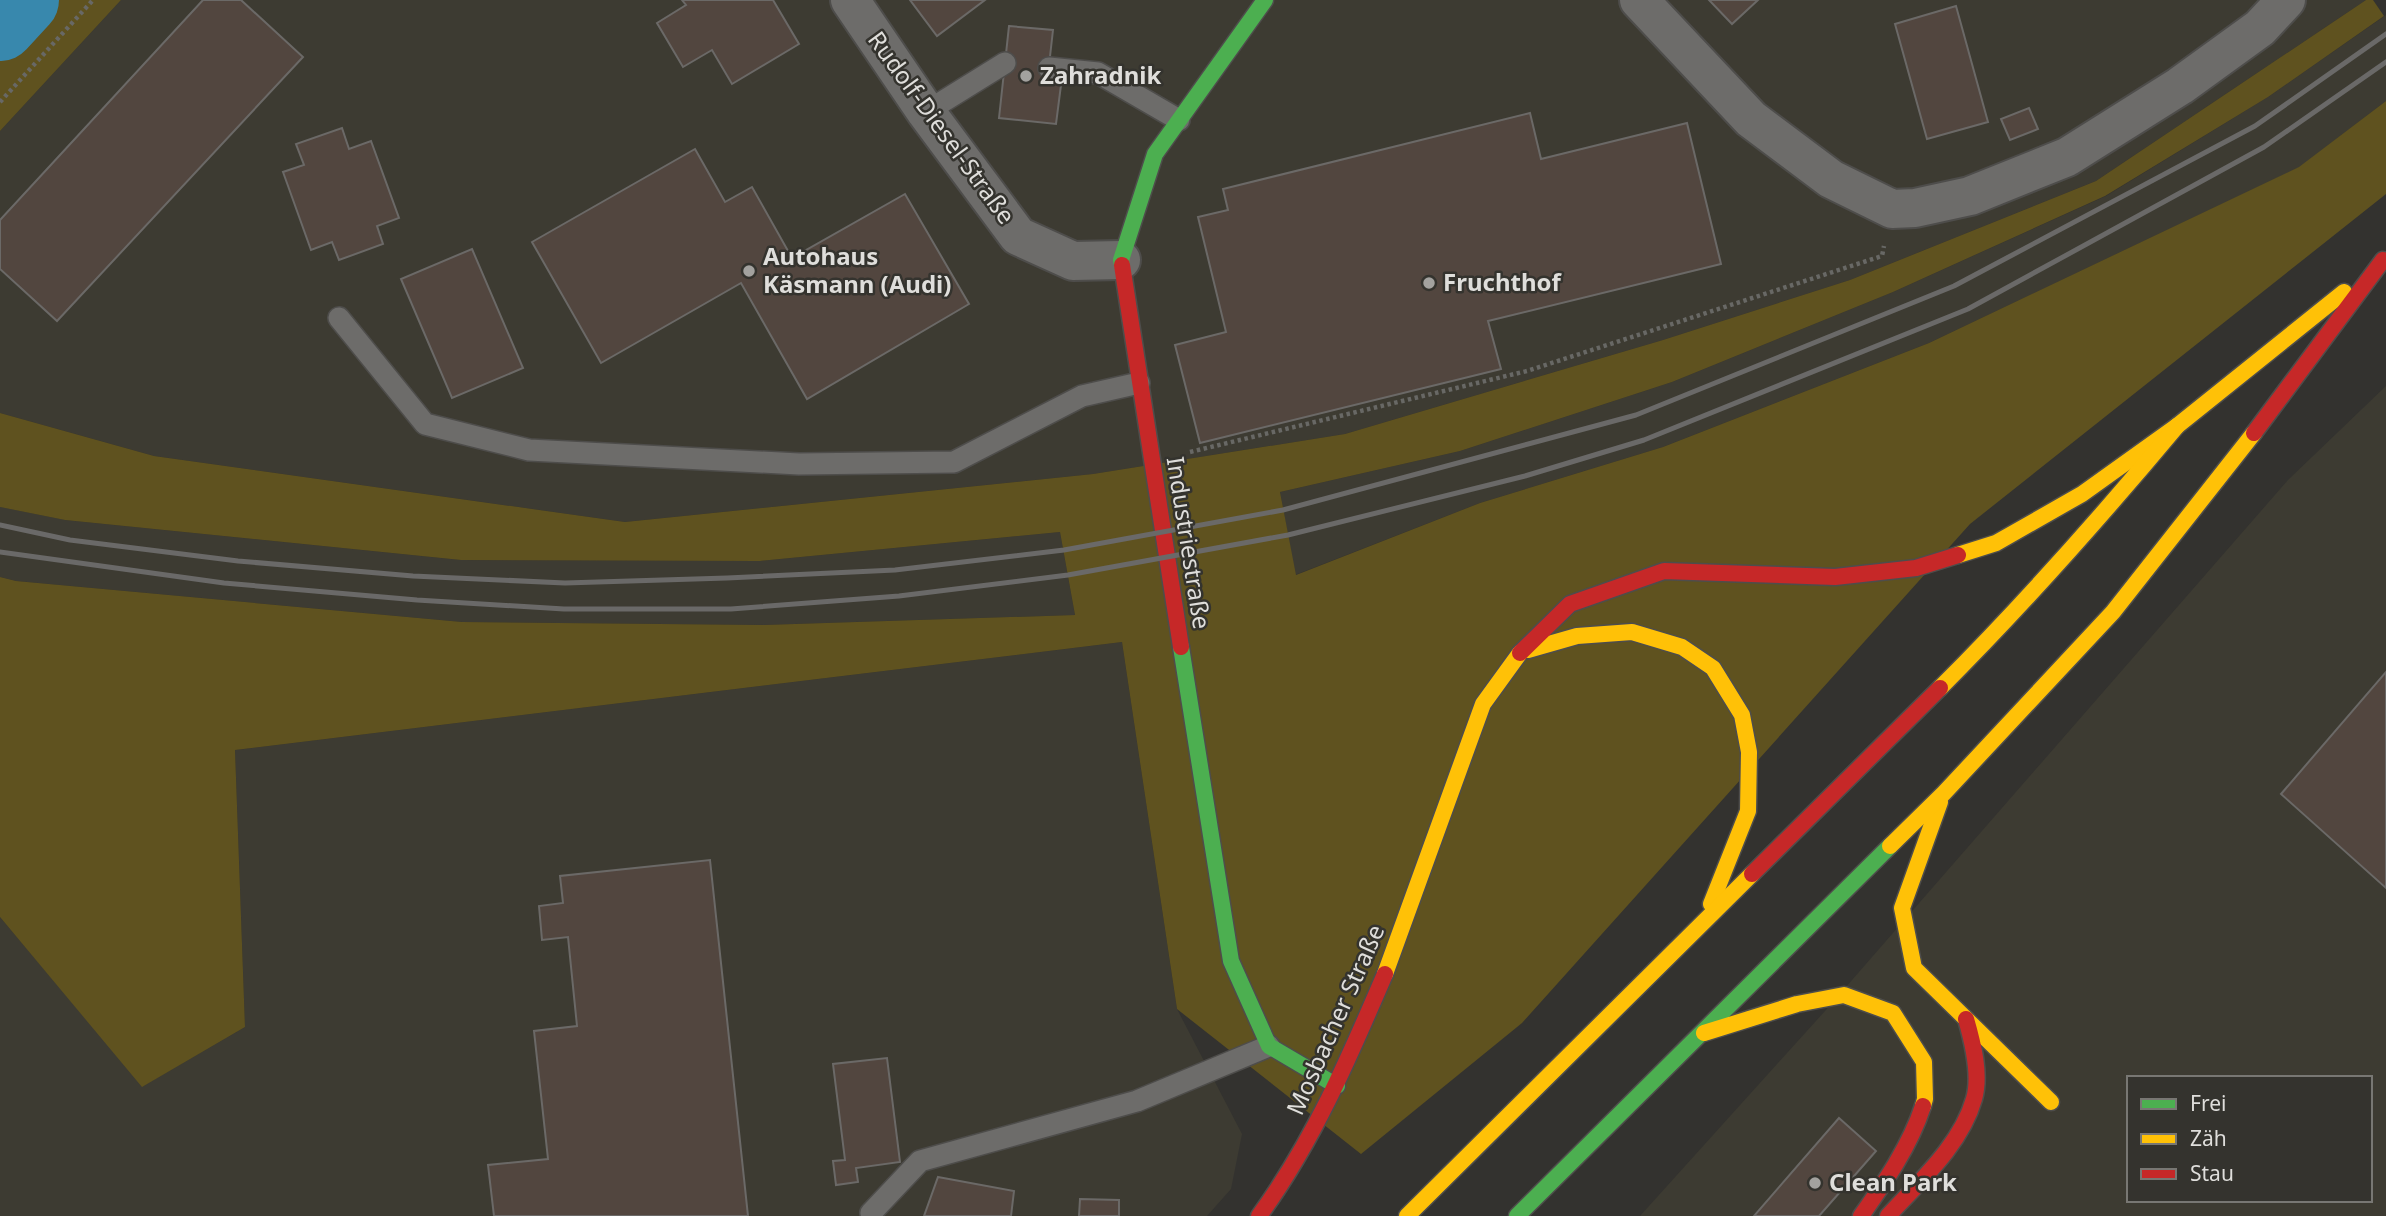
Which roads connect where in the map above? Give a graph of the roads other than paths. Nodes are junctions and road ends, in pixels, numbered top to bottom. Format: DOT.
graph roads {
  1 [pos="850,0"];
  2 [pos="1265,0"];
  3 [pos="1639,0"];
  4 [pos="2286,0"];
  5 [pos="1005,63"];
  6 [pos="1049,68"];
  7 [pos="926,112"];
  8 [pos="1179,120"];
  9 [pos="1121,260"];
  10 [pos="339,318"];
  11 [pos="1139,383"];
  12 [pos="2176,426"];
  13 [pos="1520,653"];
  14 [pos="1944,793"];
  15 [pos="1705,918"];
  16 [pos="1966,1019"];
  17 [pos="1699,1035"];
  18 [pos="1269,1046"];
  19 [pos="1337,1086"];
  20 [pos="2051,1102"];
  21 [pos="872,1216"];
  22 [pos="1259,1216"];
  23 [pos="1407,1216"];
  24 [pos="1517,1216"];
  25 [pos="1861,1216"];
  26 [pos="1888,1216"];
  1 -- 7 [label="street, Rudolf-Diesel-Straße"];
  2 -- 8 [label="main road, Industriestraße"];
  3 -- 4 [label="street"];
  5 -- 7 [label="lane"];
  6 -- 8 [label="lane"];
  7 -- 9 [label="street, Rudolf-Diesel-Straße"];
  8 -- 9 [label="main road, Industriestraße"];
  9 -- 11 [label="main road, Industriestraße"];
  10 -- 11 [label="lane"];
  11 -- 18 [label="main road, Industriestraße"];
  12 -- 13 [label="main road, Mosbacher Straße"];
  12 -- 14 [label="main road"];
  12 -- 15 [label="main road"];
  13 -- 15 [label="main road"];
  13 -- 19 [label="main road, Mosbacher Straße"];
  14 -- 16 [label="main road"];
  14 -- 17 [label="main road"];
  15 -- 23 [label="main road"];
  16 -- 20 [label="main road"];
  16 -- 26 [label="main road"];
  17 -- 24 [label="main road"];
  17 -- 25 [label="main road"];
  18 -- 19 [label="main road"];
  18 -- 21 [label="lane"];
  19 -- 22 [label="main road, Mosbacher Straße"];
}
